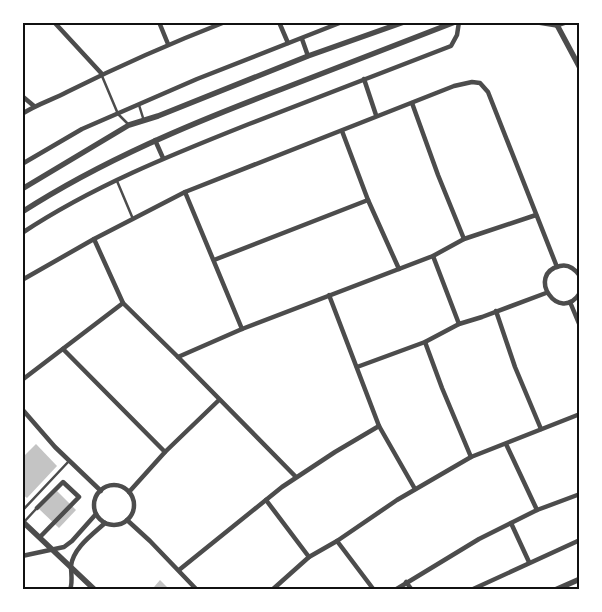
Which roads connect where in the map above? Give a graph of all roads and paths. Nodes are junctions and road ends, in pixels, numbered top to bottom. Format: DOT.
graph roads {
  1 [pos="54,22"];
  2 [pos="159,22"];
  3 [pos="225,22"];
  4 [pos="279,22"];
  5 [pos="342,22"];
  6 [pos="455,22"];
  7 [pos="459,22"];
  8 [pos="538,22"];
  9 [pos="566,22"];
  10 [pos="400,23"];
  11 [pos="557,25"];
  12 [pos="302,39"];
  13 [pos="288,43"];
  14 [pos="168,44"];
  15 [pos="308,56"];
  16 [pos="580,68"];
  17 [pos="102,74"];
  18 [pos="364,79"];
  19 [pos="22,96"];
  20 [pos="412,103"];
  21 [pos="139,105"];
  22 [pos="34,106"];
  23 [pos="22,114"];
  24 [pos="118,114"];
  25 [pos="376,116"];
  26 [pos="144,121"];
  27 [pos="129,125"];
  28 [pos="342,131"];
  29 [pos="155,140"];
  30 [pos="163,158"];
  31 [pos="22,164"];
  32 [pos="116,180"];
  33 [pos="22,189"];
  34 [pos="185,192"];
  35 [pos="368,200"];
  36 [pos="22,212"];
  37 [pos="536,215"];
  38 [pos="133,219"];
  39 [pos="22,233"];
  40 [pos="94,239"];
  41 [pos="464,239"];
  42 [pos="433,256"];
  43 [pos="214,260"];
  44 [pos="557,267"];
  45 [pos="399,269"];
  46 [pos="579,274"];
  47 [pos="22,280"];
  48 [pos="546,293"];
  49 [pos="580,293"];
  50 [pos="329,296"];
  51 [pos="570,302"];
  52 [pos="123,303"];
  53 [pos="496,312"];
  54 [pos="459,324"];
  55 [pos="580,326"];
  56 [pos="242,329"];
  57 [pos="425,342"];
  58 [pos="62,349"];
  59 [pos="178,357"];
  60 [pos="357,367"];
  61 [pos="22,380"];
  62 [pos="218,400"];
  63 [pos="22,409"];
  64 [pos="580,414"];
  65 [pos="379,426"];
  66 [pos="541,429"];
  67 [pos="506,444"];
  68 [pos="165,452"];
  69 [pos="471,457"];
  70 [pos="69,460"];
  71 [pos="296,477"];
  72 [pos="415,489"];
  73 [pos="101,490"];
  74 [pos="128,492"];
  75 [pos="580,494"];
  76 [pos="266,500"];
  77 [pos="37,508"];
  78 [pos="537,510"];
  79 [pos="22,511"];
  80 [pos="96,514"];
  81 [pos="127,520"];
  82 [pos="23,522"];
  83 [pos="105,523"];
  84 [pos="511,523"];
  85 [pos="40,537"];
  86 [pos="580,540"];
  87 [pos="336,541"];
  88 [pos="54,550"];
  89 [pos="22,556"];
  90 [pos="309,557"];
  91 [pos="530,562"];
  92 [pos="71,566"];
  93 [pos="179,570"];
  94 [pos="580,578"];
  95 [pos="406,582"];
  96 [pos="70,590"];
  97 [pos="95,590"];
  98 [pos="197,590"];
  99 [pos="272,590"];
  100 [pos="374,590"];
  101 [pos="395,590"];
  102 [pos="412,590"];
  103 [pos="471,590"];
  104 [pos="555,590"];
  1 -- 17 [label="street"];
  2 -- 14 [label="street"];
  3 -- 14 [label="street"];
  4 -- 13 [label="street"];
  5 -- 12 [label="street"];
  6 -- 29 [label="street"];
  7 -- 18 [label="street"];
  8 -- 11 [label="street"];
  9 -- 11 [label="street"];
  10 -- 15 [label="street"];
  11 -- 16 [label="street"];
  12 -- 13 [label="street"];
  12 -- 15 [label="street"];
  13 -- 21 [label="street"];
  14 -- 17 [label="street"];
  15 -- 26 [label="street"];
  17 -- 22 [label="street"];
  17 -- 24 [label="lane"];
  18 -- 25 [label="street"];
  18 -- 30 [label="street"];
  19 -- 22 [label="street"];
  20 -- 25 [label="street"];
  20 -- 37 [label="street"];
  20 -- 41 [label="street"];
  21 -- 24 [label="street"];
  21 -- 26 [label="lane"];
  22 -- 23 [label="street"];
  24 -- 27 [label="lane"];
  24 -- 31 [label="street"];
  25 -- 28 [label="street"];
  26 -- 27 [label="street"];
  27 -- 33 [label="street"];
  28 -- 34 [label="street"];
  28 -- 35 [label="street"];
  29 -- 30 [label="street"];
  29 -- 36 [label="street"];
  30 -- 32 [label="street"];
  32 -- 38 [label="lane"];
  32 -- 39 [label="street"];
  34 -- 38 [label="street"];
  34 -- 43 [label="street"];
  35 -- 43 [label="street"];
  35 -- 45 [label="street"];
  37 -- 41 [label="street"];
  37 -- 44 [label="street"];
  38 -- 40 [label="street"];
  40 -- 47 [label="street"];
  40 -- 52 [label="street"];
  41 -- 42 [label="street"];
  42 -- 45 [label="street"];
  42 -- 54 [label="street"];
  43 -- 56 [label="street"];
  44 -- 46 [label="street"];
  44 -- 48 [label="street"];
  45 -- 50 [label="street"];
  48 -- 51 [label="street"];
  48 -- 53 [label="street"];
  49 -- 51 [label="street"];
  50 -- 56 [label="street"];
  50 -- 60 [label="street"];
  51 -- 55 [label="street"];
  52 -- 58 [label="street"];
  52 -- 59 [label="street"];
  53 -- 54 [label="street"];
  53 -- 66 [label="street"];
  54 -- 57 [label="street"];
  56 -- 59 [label="street"];
  57 -- 60 [label="street"];
  57 -- 69 [label="street"];
  58 -- 61 [label="street"];
  58 -- 68 [label="street"];
  59 -- 62 [label="street"];
  60 -- 65 [label="street"];
  62 -- 68 [label="street"];
  62 -- 71 [label="street"];
  63 -- 70 [label="street"];
  64 -- 66 [label="street"];
  65 -- 71 [label="street"];
  65 -- 72 [label="street"];
  66 -- 67 [label="street"];
  67 -- 69 [label="street"];
  67 -- 78 [label="street"];
  68 -- 74 [label="street"];
  69 -- 72 [label="street"];
  70 -- 73 [label="street"];
  70 -- 79 [label="lane"];
  71 -- 76 [label="street"];
  72 -- 87 [label="street"];
  73 -- 74 [label="street"];
  73 -- 80 [label="street"];
  74 -- 81 [label="street"];
  75 -- 78 [label="street"];
  76 -- 90 [label="street"];
  76 -- 93 [label="street"];
  77 -- 82 [label="lane"];
  77 -- 85 [label="street"];
  78 -- 84 [label="street"];
  80 -- 83 [label="street"];
  80 -- 88 [label="street"];
  81 -- 83 [label="street"];
  81 -- 93 [label="street"];
  82 -- 85 [label="street"];
  83 -- 92 [label="street"];
  84 -- 91 [label="street"];
  84 -- 95 [label="street"];
  85 -- 88 [label="street"];
  86 -- 91 [label="street"];
  87 -- 90 [label="street"];
  87 -- 100 [label="street"];
  88 -- 89 [label="street"];
  88 -- 92 [label="street"];
  90 -- 99 [label="street"];
  91 -- 103 [label="street"];
  92 -- 96 [label="street"];
  92 -- 97 [label="street"];
  93 -- 98 [label="street"];
  94 -- 104 [label="street"];
  95 -- 101 [label="street"];
  95 -- 102 [label="street"];
}
